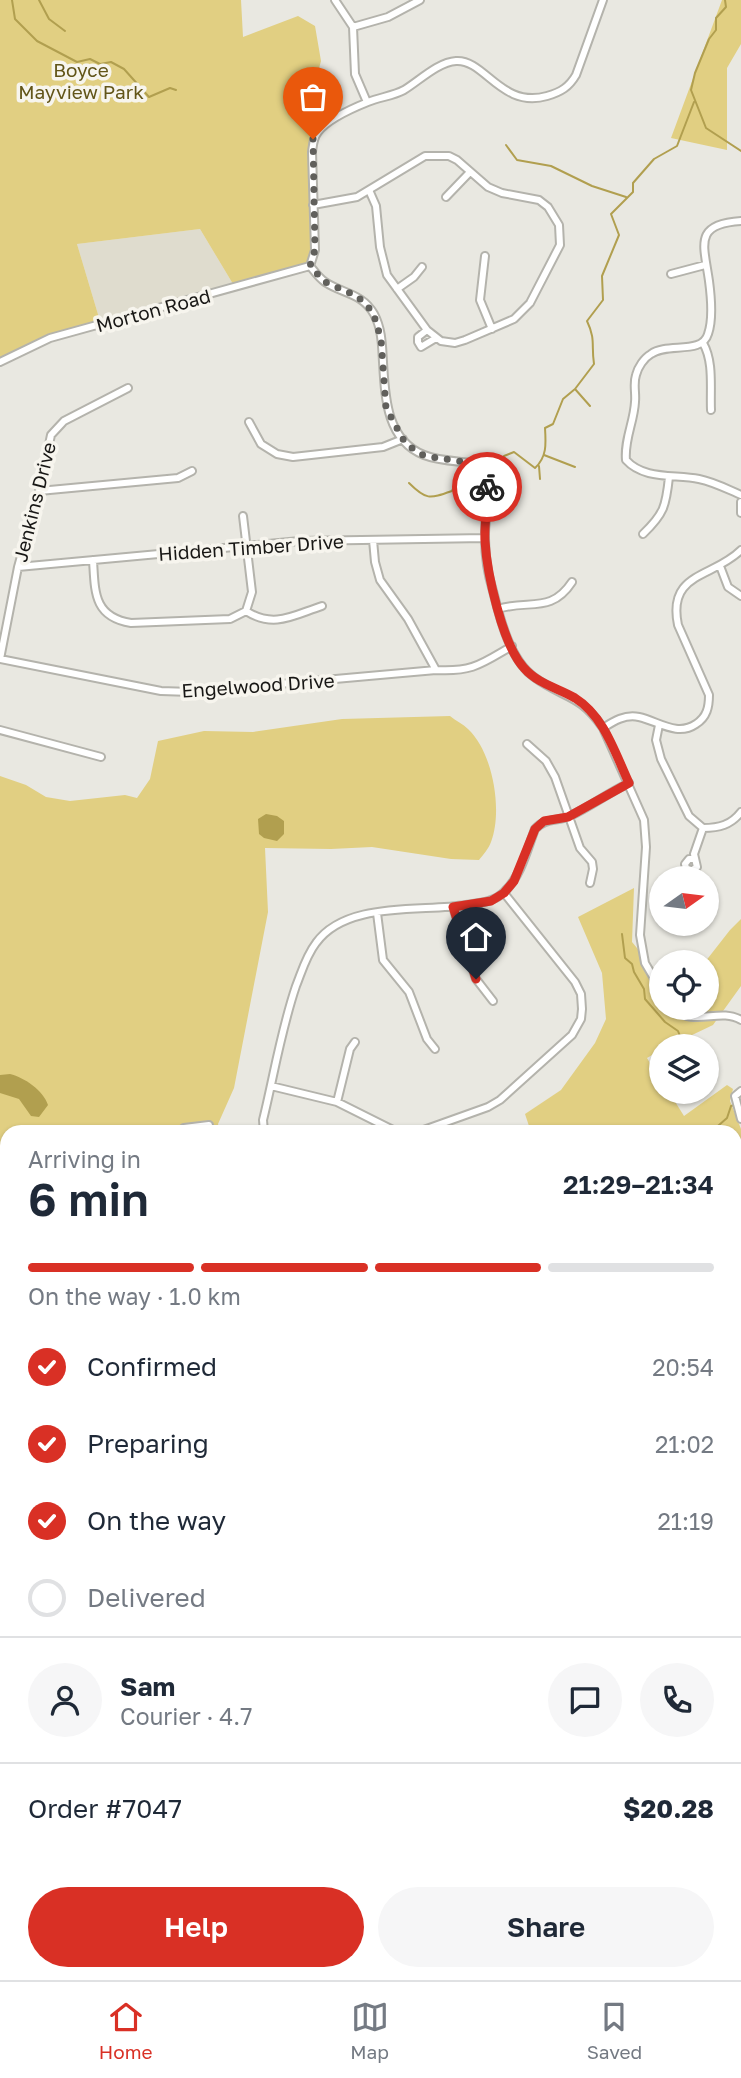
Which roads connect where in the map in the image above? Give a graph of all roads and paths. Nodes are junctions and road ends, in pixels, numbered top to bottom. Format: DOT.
graph roads {
  1 [pos="335,0"];
  2 [pos="420,0"];
  3 [pos="603,0"];
  4 [pos="352,27"];
  5 [pos="367,102"];
  6 [pos="470,172"];
  7 [pos="369,190"];
  8 [pos="446,197"];
  9 [pos="313,205"];
  10 [pos="741,221"];
  11 [pos="485,256"];
  12 [pos="705,265"];
  13 [pos="310,266"];
  14 [pos="422,267"];
  15 [pos="671,274"];
  16 [pos="397,289"];
  17 [pos="492,329"];
  18 [pos="427,330"];
  19 [pos="436,338"];
  20 [pos="703,343"];
  21 [pos="0,362"];
  22 [pos="128,388"];
  23 [pos="710,410"];
  24 [pos="249,422"];
  25 [pos="403,439"];
  26 [pos="192,471"];
  27 [pos="669,477"];
  28 [pos="38,491"];
  29 [pos="741,495"];
  30 [pos="741,502"];
  31 [pos="741,513"];
  32 [pos="243,516"];
  33 [pos="643,534"];
  34 [pos="485,538"];
  35 [pos="373,540"];
  36 [pos="247,545"];
  37 [pos="741,550"];
  38 [pos="93,560"];
  39 [pos="720,566"];
  40 [pos="18,567"];
  41 [pos="572,582"];
  42 [pos="741,596"];
  43 [pos="322,606"];
  44 [pos="498,609"];
  45 [pos="246,611"];
  46 [pos="512,646"];
  47 [pos="0,659"];
  48 [pos="436,670"];
  49 [pos="659,725"];
  50 [pos="603,728"];
  51 [pos="0,730"];
  52 [pos="527,744"];
  53 [pos="101,757"];
  54 [pos="629,783"];
  55 [pos="741,812"];
  56 [pos="568,817"];
  57 [pos="703,828"];
  58 [pos="694,859"];
  59 [pos="590,883"];
  60 [pos="504,893"];
  61 [pos="453,907"];
  62 [pos="377,912"];
  63 [pos="649,970"];
  64 [pos="493,1001"];
  65 [pos="719,1016"];
  66 [pos="741,1020"];
  67 [pos="355,1042"];
  68 [pos="436,1049"];
  69 [pos="271,1086"];
  70 [pos="741,1091"];
  71 [pos="337,1102"];
  72 [pos="741,1119"];
  73 [pos="263,1125"];
  74 [pos="383,1125"];
  75 [pos="438,1125"];
  1 -- 4 [label="street"];
  2 -- 4 [label="street"];
  3 -- 5 [label="street"];
  4 -- 5 [label="street"];
  5 -- 9 [label="street"];
  6 -- 7 [label="street"];
  6 -- 8 [label="street"];
  6 -- 17 [label="street"];
  7 -- 9 [label="street"];
  7 -- 16 [label="street"];
  9 -- 13 [label="street"];
  10 -- 12 [label="street"];
  11 -- 17 [label="street"];
  12 -- 15 [label="street"];
  12 -- 20 [label="street"];
  13 -- 21 [label="street, Morton Road"];
  13 -- 25 [label="street"];
  14 -- 16 [label="street"];
  16 -- 18 [label="street"];
  17 -- 19 [label="street"];
  18 -- 19 [label="street"];
  18 -- 19 [label="street"];
  20 -- 23 [label="street"];
  20 -- 27 [label="street"];
  22 -- 28 [label="street, Jenkins Drive"];
  24 -- 25 [label="street"];
  25 -- 34 [label="street"];
  26 -- 28 [label="street"];
  27 -- 29 [label="street"];
  27 -- 33 [label="street"];
  28 -- 40 [label="street, Jenkins Drive"];
  30 -- 31 [label="street"];
  32 -- 36 [label="street"];
  34 -- 35 [label="street, Hidden Timber Drive"];
  34 -- 44 [label="street"];
  35 -- 36 [label="street, Hidden Timber Drive"];
  35 -- 48 [label="street"];
  36 -- 38 [label="street, Hidden Timber Drive"];
  36 -- 45 [label="street"];
  37 -- 39 [label="street"];
  38 -- 40 [label="street, Hidden Timber Drive"];
  38 -- 45 [label="street"];
  39 -- 42 [label="street"];
  39 -- 49 [label="street"];
  40 -- 47 [label="street, Jenkins Drive"];
  41 -- 44 [label="street"];
  43 -- 45 [label="street"];
  44 -- 46 [label="street"];
  46 -- 48 [label="street, Engelwood Drive"];
  46 -- 50 [label="street"];
  47 -- 48 [label="street, Engelwood Drive"];
  49 -- 50 [label="street"];
  49 -- 57 [label="street"];
  50 -- 54 [label="street"];
  51 -- 53 [label="street"];
  52 -- 56 [label="street"];
  54 -- 56 [label="street"];
  54 -- 63 [label="street"];
  55 -- 57 [label="street"];
  56 -- 59 [label="street"];
  56 -- 60 [label="street"];
  57 -- 58 [label="street"];
  60 -- 61 [label="street"];
  60 -- 75 [label="street"];
  61 -- 62 [label="street"];
  61 -- 64 [label="street"];
  62 -- 68 [label="street"];
  62 -- 69 [label="street"];
  65 -- 66 [label="street"];
  67 -- 71 [label="street"];
  69 -- 71 [label="street"];
  69 -- 73 [label="street"];
  70 -- 72 [label="street"];
  71 -- 74 [label="street"];
}
